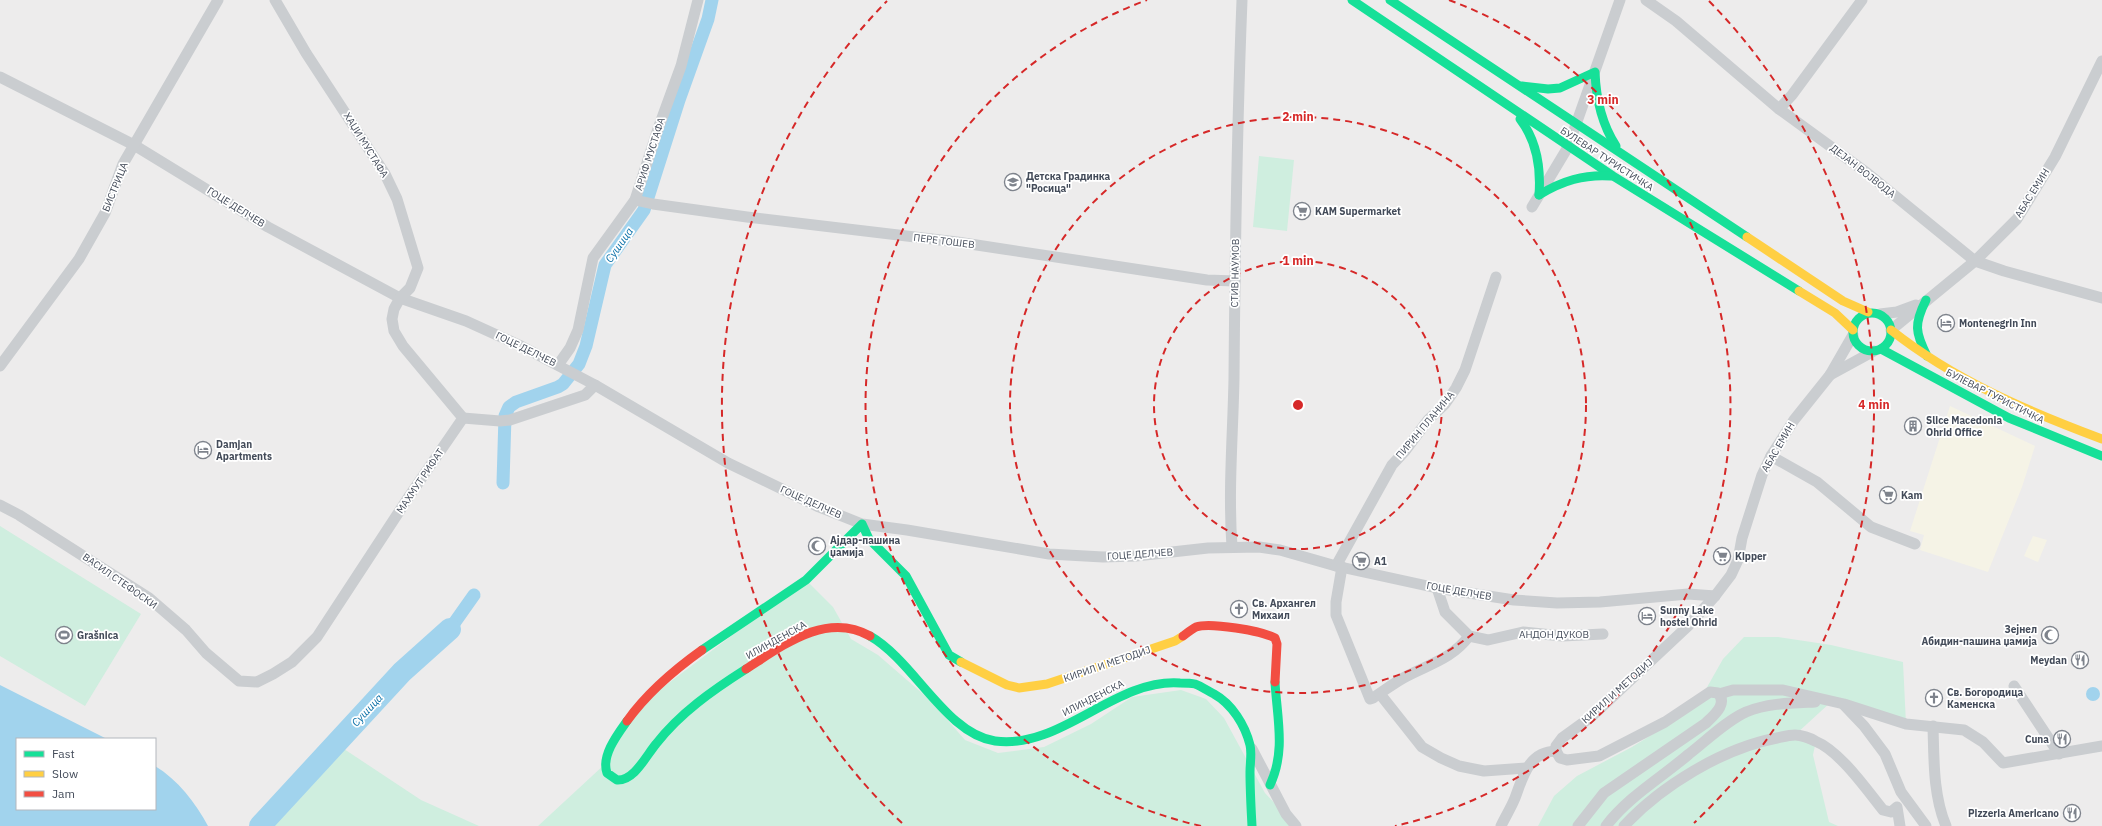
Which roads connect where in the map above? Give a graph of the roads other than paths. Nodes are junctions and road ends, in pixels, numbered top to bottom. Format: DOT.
graph roads {
  1 [pos="218,0"];
  2 [pos="275,0"];
  3 [pos="698,0"];
  4 [pos="1242,0"];
  5 [pos="1352,0"];
  6 [pos="1390,0"];
  7 [pos="1620,0"];
  8 [pos="1646,0"];
  9 [pos="1862,0"];
  10 [pos="2102,61"];
  11 [pos="1595,72"];
  12 [pos="0,77"];
  13 [pos="1519,85"];
  14 [pos="1507,105"];
  15 [pos="1779,109"];
  16 [pos="1577,124"];
  17 [pos="134,144"];
  18 [pos="1568,147"];
  19 [pos="1623,155"];
  20 [pos="1613,176"];
  21 [pos="1539,195"];
  22 [pos="643,202"];
  23 [pos="1532,207"];
  24 [pos="1975,261"];
  25 [pos="1496,277"];
  26 [pos="1234,281"];
  27 [pos="400,298"];
  28 [pos="2102,298"];
  29 [pos="1926,300"];
  30 [pos="1868,312"];
  31 [pos="1880,314"];
  32 [pos="1891,330"];
  33 [pos="1853,332"];
  34 [pos="1878,350"];
  35 [pos="1926,356"];
  36 [pos="558,365"];
  37 [pos="0,366"];
  38 [pos="1830,375"];
  39 [pos="595,386"];
  40 [pos="463,418"];
  41 [pos="2102,439"];
  42 [pos="1771,456"];
  43 [pos="2102,456"];
  44 [pos="0,505"];
  45 [pos="862,524"];
  46 [pos="1915,544"];
  47 [pos="1232,547"];
  48 [pos="1339,567"];
  49 [pos="1437,588"];
  50 [pos="1715,596"];
  51 [pos="1603,634"];
  52 [pos="1469,636"];
  53 [pos="292,662"];
  54 [pos="2014,686"];
  55 [pos="1380,694"];
  56 [pos="1719,694"];
  57 [pos="1832,701"];
  58 [pos="1844,704"];
  59 [pos="1933,726"];
  60 [pos="1250,745"];
  61 [pos="2102,746"];
  62 [pos="1556,751"];
  63 [pos="2059,754"];
  64 [pos="1526,768"];
  65 [pos="1896,781"];
  66 [pos="1270,784"];
  67 [pos="1896,807"];
  68 [pos="1252,826"];
  69 [pos="1296,826"];
  70 [pos="1501,826"];
  71 [pos="1578,826"];
  72 [pos="1606,826"];
  73 [pos="1624,826"];
  74 [pos="1900,826"];
  75 [pos="1926,826"];
  76 [pos="1946,826"];
  1 -- 17 [label="street, БИСТРИЦА"];
  2 -- 27 [label="street, ХАЏИ МУСТАФА"];
  3 -- 22 [label="street, АРИФ МУСТАФА"];
  4 -- 26 [label="street, СТИВ НАУМОВ"];
  5 -- 14 [label="main road, БУЛЕВАР ТУРИСТИЧКА"];
  6 -- 13 [label="main road, БУЛЕВАР ТУРИСТИЧКА"];
  7 -- 11 [label="street"];
  8 -- 15 [label="street, ДЕЈАН ВОЈВОДА"];
  9 -- 15 [label="street"];
  10 -- 24 [label="street, АБАС ЕМИН"];
  11 -- 13 [label="main road"];
  11 -- 16 [label="street"];
  11 -- 19 [label="main road"];
  12 -- 17 [label="street, ГОЦЕ ДЕЛЧЕВ"];
  13 -- 16 [label="main road, БУЛЕВАР ТУРИСТИЧКА"];
  14 -- 18 [label="main road, БУЛЕВАР ТУРИСТИЧКА"];
  14 -- 21 [label="main road"];
  15 -- 24 [label="street, ДЕЈАН ВОЈВОДА"];
  16 -- 18 [label="street"];
  16 -- 19 [label="main road, БУЛЕВАР ТУРИСТИЧКА"];
  17 -- 27 [label="street, ГОЦЕ ДЕЛЧЕВ"];
  17 -- 37 [label="street, БИСТРИЦА"];
  18 -- 20 [label="main road, БУЛЕВАР ТУРИСТИЧКА"];
  18 -- 21 [label="street"];
  19 -- 30 [label="main road, БУЛЕВАР ТУРИСТИЧКА"];
  20 -- 21 [label="main road"];
  20 -- 33 [label="main road, БУЛЕВАР ТУРИСТИЧКА"];
  21 -- 23 [label="street"];
  22 -- 26 [label="street, ПЕРЕ ТОШЕВ"];
  22 -- 36 [label="street, АРИФ МУСТАФА"];
  24 -- 28 [label="street, ДЕЈАН ВОЈВОДА"];
  24 -- 29 [label="street, АБАС ЕМИН"];
  25 -- 48 [label="street, ПИРИН ПЛАНИНА"];
  26 -- 47 [label="street, СТИВ НАУМОВ"];
  27 -- 36 [label="street, ГОЦЕ ДЕЛЧЕВ"];
  27 -- 40 [label="street"];
  29 -- 31 [label="street"];
  29 -- 32 [label="street, АБАС ЕМИН"];
  29 -- 35 [label="main road"];
  30 -- 31 [label="main road"];
  30 -- 33 [label="main road"];
  31 -- 32 [label="main road"];
  32 -- 34 [label="main road"];
  32 -- 35 [label="main road, БУЛЕВАР ТУРИСТИЧКА"];
  33 -- 34 [label="main road"];
  33 -- 38 [label="street"];
  34 -- 38 [label="street, АБАС ЕМИН"];
  34 -- 43 [label="main road, БУЛЕВАР ТУРИСТИЧКА"];
  35 -- 41 [label="main road, БУЛЕВАР ТУРИСТИЧКА"];
  36 -- 39 [label="street, ГОЦЕ ДЕЛЧЕВ"];
  38 -- 42 [label="street, АБАС ЕМИН"];
  39 -- 40 [label="street"];
  39 -- 45 [label="street, ГОЦЕ ДЕЛЧЕВ"];
  40 -- 53 [label="street, МАХМУТ РИФАТ"];
  42 -- 46 [label="street"];
  42 -- 50 [label="street, АБАС ЕМИН"];
  44 -- 53 [label="street, ВАСИЛ СТЕФОСКИ"];
  45 -- 47 [label="street, ГОЦЕ ДЕЛЧЕВ"];
  45 -- 60 [label="main road, ИЛИНДЕНСКА"];
  45 -- 66 [label="main road, КИРИЛ И МЕТОДИЈ"];
  47 -- 48 [label="street, ГОЦЕ ДЕЛЧЕВ"];
  48 -- 49 [label="street, ГОЦЕ ДЕЛЧЕВ"];
  48 -- 55 [label="street, ПИРИН ПЛАНИНА"];
  49 -- 50 [label="street, ГОЦЕ ДЕЛЧЕВ"];
  49 -- 52 [label="street"];
  50 -- 62 [label="street, КИРИЛ И МЕТОДИЈ"];
  51 -- 52 [label="street, АНДОН ДУКОВ"];
  52 -- 55 [label="street"];
  54 -- 63 [label="street"];
  55 -- 64 [label="street"];
  56 -- 57 [label="street"];
  56 -- 62 [label="street"];
  56 -- 71 [label="street"];
  57 -- 58 [label="street"];
  57 -- 72 [label="street"];
  58 -- 59 [label="street"];
  58 -- 65 [label="street"];
  59 -- 63 [label="street"];
  59 -- 76 [label="street"];
  60 -- 66 [label="street"];
  60 -- 68 [label="main road, ИЛИНДЕНСКА"];
  61 -- 63 [label="street"];
  62 -- 64 [label="street"];
  64 -- 70 [label="street"];
  65 -- 67 [label="street"];
  65 -- 75 [label="street"];
  66 -- 69 [label="street"];
  67 -- 73 [label="street"];
  67 -- 74 [label="street"];
}
